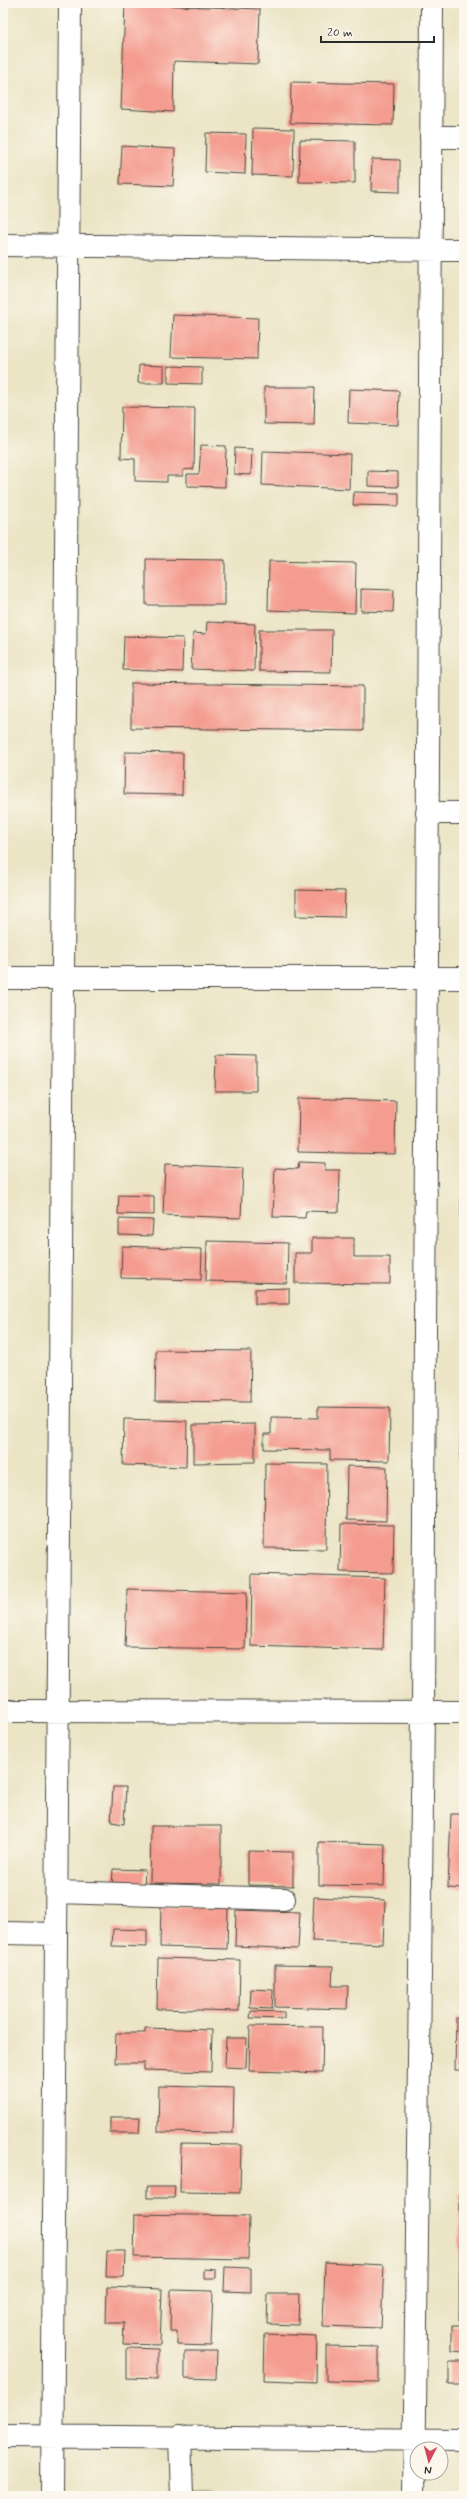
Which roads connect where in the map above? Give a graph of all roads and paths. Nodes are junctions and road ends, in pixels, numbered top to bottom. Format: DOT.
graph roads {
  1 [pos="70,3"];
  2 [pos="432,3"];
  3 [pos="464,137"];
  4 [pos="431,138"];
  5 [pos="3,245"];
  6 [pos="68,245"];
  7 [pos="430,250"];
  8 [pos="464,250"];
  9 [pos="427,813"];
  10 [pos="464,813"];
  11 [pos="3,978"];
  12 [pos="62,978"];
  13 [pos="427,978"];
  14 [pos="464,978"];
  15 [pos="3,1711"];
  16 [pos="57,1712"];
  17 [pos="423,1712"];
  18 [pos="464,1712"];
  19 [pos="56,1892"];
  20 [pos="284,1899"];
  21 [pos="3,1934"];
  22 [pos="56,1934"];
  23 [pos="3,2436"];
  24 [pos="53,2436"];
  25 [pos="180,2436"];
  26 [pos="415,2439"];
  27 [pos="464,2440"];
  28 [pos="52,2496"];
  29 [pos="182,2496"];
  30 [pos="414,2496"];
  1 -- 6 [label="street"];
  2 -- 4 [label="street"];
  3 -- 4 [label="street"];
  4 -- 7 [label="street"];
  5 -- 6 [label="street"];
  6 -- 7 [label="street"];
  6 -- 12 [label="street"];
  7 -- 8 [label="street"];
  7 -- 9 [label="street"];
  9 -- 10 [label="street"];
  9 -- 13 [label="street"];
  11 -- 12 [label="street"];
  12 -- 13 [label="street"];
  12 -- 16 [label="street"];
  13 -- 14 [label="street"];
  13 -- 17 [label="street"];
  15 -- 16 [label="street"];
  16 -- 17 [label="street"];
  16 -- 19 [label="street"];
  17 -- 18 [label="street"];
  17 -- 26 [label="street"];
  19 -- 20 [label="street"];
  19 -- 22 [label="street"];
  21 -- 22 [label="street"];
  22 -- 24 [label="street"];
  23 -- 24 [label="street"];
  24 -- 25 [label="street"];
  24 -- 28 [label="street"];
  25 -- 26 [label="street"];
  25 -- 29 [label="street"];
  26 -- 27 [label="street"];
  26 -- 30 [label="street"];
}
